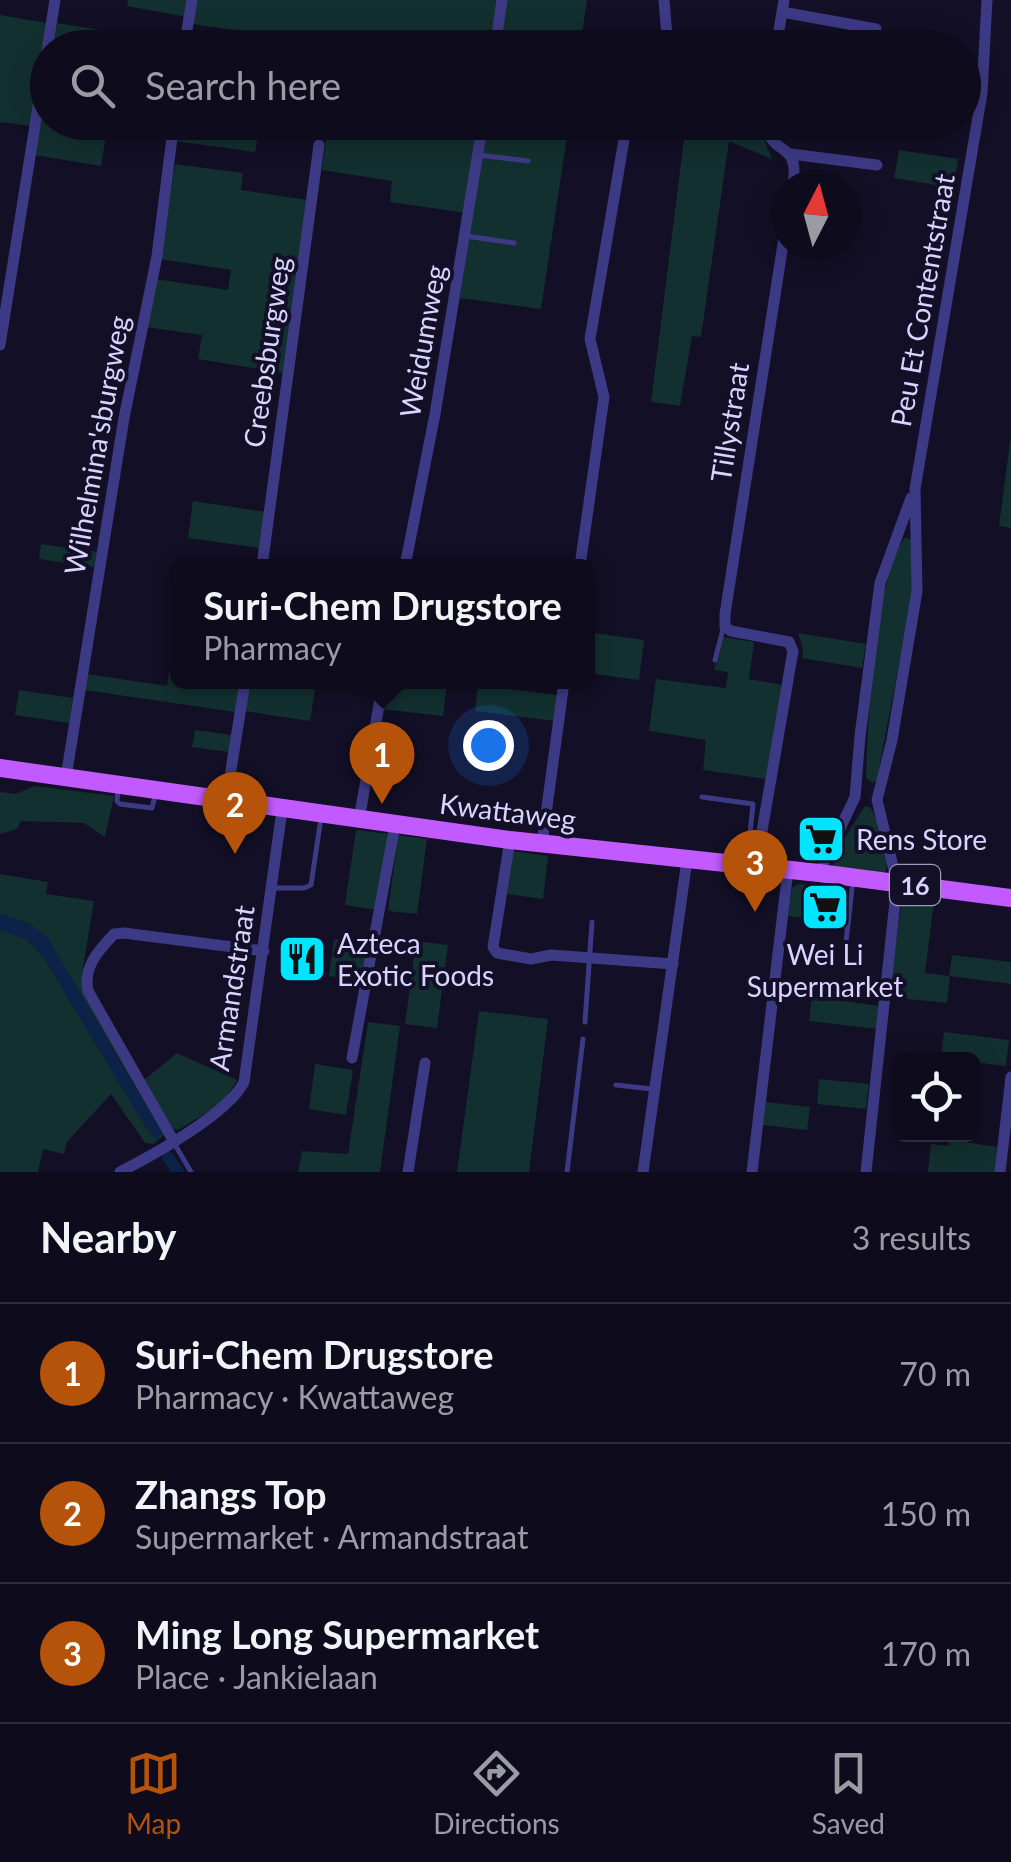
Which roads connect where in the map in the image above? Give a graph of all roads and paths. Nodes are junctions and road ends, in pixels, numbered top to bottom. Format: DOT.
graph roads {
  1 [pos="55,0"];
  2 [pos="192,0"];
  3 [pos="502,0"];
  4 [pos="664,0"];
  5 [pos="987,0"];
  6 [pos="783,6"];
  7 [pos="876,29"];
  8 [pos="50,30"];
  9 [pos="187,30"];
  10 [pos="498,30"];
  11 [pos="666,30"];
  12 [pos="982,93"];
  13 [pos="981,99"];
  14 [pos="33,140"];
  15 [pos="172,140"];
  16 [pos="480,140"];
  17 [pos="624,140"];
  18 [pos="772,140"];
  19 [pos="974,140"];
  20 [pos="319,144"];
  21 [pos="791,154"];
  22 [pos="478,155"];
  23 [pos="528,161"];
  24 [pos="878,166"];
  25 [pos="795,170"];
  26 [pos="466,236"];
  27 [pos="514,243"];
  28 [pos="781,260"];
  29 [pos="0,345"];
  30 [pos="915,489"];
  31 [pos="263,559"];
  32 [pos="407,559"];
  33 [pos="581,559"];
  34 [pos="725,627"];
  35 [pos="715,660"];
  36 [pos="244,689"];
  37 [pos="382,689"];
  38 [pos="563,689"];
  39 [pos="0,768"];
  40 [pos="66,776"];
  41 [pos="702,797"];
  42 [pos="855,797"];
  43 [pos="877,800"];
  44 [pos="226,802"];
  45 [pos="282,810"];
  46 [pos="321,815"];
  47 [pos="359,820"];
  48 [pos="395,825"];
  49 [pos="510,840"];
  50 [pos="542,843"];
  51 [pos="687,860"];
  52 [pos="752,866"];
  53 [pos="788,870"];
  54 [pos="819,873"];
  55 [pos="854,878"];
  56 [pos="897,883"];
  57 [pos="272,888"];
  58 [pos="1011,898"];
  59 [pos="592,922"];
  60 [pos="264,951"];
  61 [pos="591,958"];
  62 [pos="844,959"];
  63 [pos="673,964"];
  64 [pos="585,1022"];
  65 [pos="583,1039"];
  66 [pos="352,1058"];
  67 [pos="425,1063"];
  68 [pos="1011,1077"];
  69 [pos="616,1084"];
  70 [pos="655,1090"];
  71 [pos="173,1140"];
  72 [pos="147,1158"];
  73 [pos="120,1172"];
  74 [pos="156,1172"];
  75 [pos="191,1172"];
  76 [pos="408,1172"];
  77 [pos="567,1172"];
  78 [pos="644,1172"];
  79 [pos="752,1172"];
  80 [pos="866,1172"];
  81 [pos="1000,1172"];
  1 -- 8 [label="street"];
  2 -- 9 [label="street"];
  3 -- 10 [label="street"];
  4 -- 11 [label="street"];
  5 -- 12 [label="street, Peu Et Contentstraat"];
  6 -- 7 [label="street"];
  12 -- 13 [label="street, Peu Et Contentstraat"];
  14 -- 29 [label="street"];
  15 -- 40 [label="street, Wilhelmina'sburgweg"];
  16 -- 22 [label="street, Weidumweg"];
  17 -- 33 [label="street"];
  18 -- 21 [label="street"];
  19 -- 30 [label="street, Peu Et Contentstraat"];
  20 -- 31 [label="street, Creebsburgweg"];
  21 -- 24 [label="street"];
  21 -- 25 [label="street"];
  22 -- 23 [label="lane"];
  22 -- 26 [label="street, Weidumweg"];
  26 -- 27 [label="lane"];
  26 -- 32 [label="street, Weidumweg"];
  28 -- 34 [label="street, Tillystraat"];
  30 -- 42 [label="street, Peu Et Contentstraat"];
  30 -- 43 [label="street, Peu Et Contentstraat"];
  34 -- 35 [label="lane, Tillystraat"];
  34 -- 52 [label="street"];
  36 -- 44 [label="street"];
  37 -- 47 [label="street"];
  38 -- 50 [label="street"];
  39 -- 40 [label="main road, Kwattaweg / 16"];
  40 -- 44 [label="main road, Kwattaweg / 16"];
  41 -- 52 [label="lane"];
  42 -- 43 [label="street"];
  42 -- 54 [label="street, Peu Et Contentstraat"];
  43 -- 56 [label="street, Peu Et Contentstraat"];
  44 -- 45 [label="main road, Kwattaweg / 16"];
  45 -- 46 [label="main road, Kwattaweg / 16"];
  45 -- 57 [label="street, Armandstraat"];
  46 -- 47 [label="main road, Kwattaweg / 16"];
  46 -- 57 [label="lane"];
  47 -- 48 [label="main road, Kwattaweg / 16"];
  48 -- 49 [label="main road, Kwattaweg / 16"];
  48 -- 66 [label="street"];
  49 -- 50 [label="main road, Kwattaweg / 16"];
  49 -- 61 [label="street"];
  50 -- 51 [label="main road, Kwattaweg / 16"];
  51 -- 52 [label="main road, Kwattaweg / 16"];
  51 -- 63 [label="street"];
  52 -- 53 [label="main road, Kwattaweg / 16"];
  53 -- 54 [label="main road, Kwattaweg / 16"];
  53 -- 79 [label="street"];
  54 -- 55 [label="main road, Kwattaweg / 16"];
  55 -- 56 [label="main road, Kwattaweg / 16"];
  55 -- 62 [label="lane"];
  56 -- 58 [label="main road, Kwattaweg / 16"];
  56 -- 80 [label="street, Peu Et Contentstraat"];
  57 -- 60 [label="street, Armandstraat"];
  59 -- 61 [label="lane"];
  60 -- 71 [label="street, Armandstraat"];
  60 -- 71 [label="street"];
  61 -- 63 [label="street"];
  61 -- 64 [label="lane"];
  63 -- 70 [label="street"];
  65 -- 77 [label="lane"];
  67 -- 76 [label="street"];
  68 -- 81 [label="street"];
  69 -- 70 [label="lane"];
  70 -- 78 [label="street"];
  71 -- 72 [label="street, Armandstraat"];
  71 -- 75 [label="lane"];
  72 -- 73 [label="street, Armandstraat"];
  72 -- 74 [label="street"];
}
